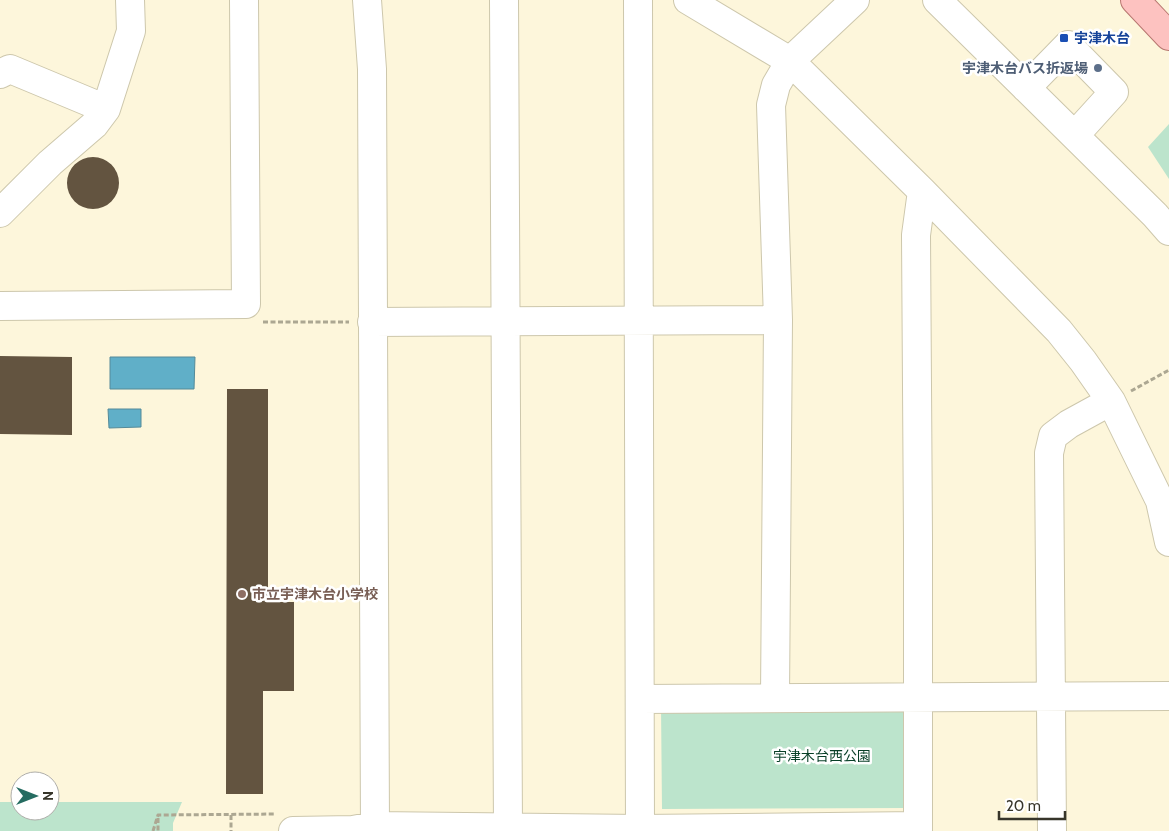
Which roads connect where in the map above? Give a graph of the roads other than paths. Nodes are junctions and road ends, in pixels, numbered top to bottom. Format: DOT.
graph roads {
  1 [pos="130,0"];
  2 [pos="244,0"];
  3 [pos="367,0"];
  4 [pos="504,0"];
  5 [pos="638,0"];
  6 [pos="688,0"];
  7 [pos="855,0"];
  8 [pos="938,0"];
  9 [pos="1135,0"];
  10 [pos="1169,36"];
  11 [pos="790,61"];
  12 [pos="0,74"];
  13 [pos="1026,88"];
  14 [pos="106,109"];
  15 [pos="1074,135"];
  16 [pos="922,191"];
  17 [pos="0,213"];
  18 [pos="1169,231"];
  19 [pos="0,306"];
  20 [pos="778,320"];
  21 [pos="640,321"];
  22 [pos="372,322"];
  23 [pos="505,322"];
  24 [pos="1111,402"];
  25 [pos="1169,542"];
  26 [pos="1052,696"];
  27 [pos="1169,696"];
  28 [pos="917,697"];
  29 [pos="775,698"];
  30 [pos="641,699"];
  31 [pos="374,828"];
  32 [pos="918,829"];
  33 [pos="508,830"];
  34 [pos="640,830"];
  35 [pos="772,830"];
  36 [pos="293,831"];
  37 [pos="1052,831"];
  1 -- 14 [label="street"];
  2 -- 19 [label="street"];
  3 -- 22 [label="street"];
  4 -- 23 [label="street"];
  5 -- 21 [label="street"];
  6 -- 11 [label="street"];
  7 -- 11 [label="street"];
  8 -- 13 [label="street"];
  9 -- 10 [label="main road"];
  11 -- 16 [label="street"];
  11 -- 20 [label="street"];
  12 -- 14 [label="street"];
  13 -- 15 [label="street"];
  13 -- 15 [label="street"];
  14 -- 17 [label="street"];
  15 -- 18 [label="street"];
  16 -- 24 [label="street"];
  16 -- 28 [label="street"];
  20 -- 21 [label="street"];
  20 -- 29 [label="street"];
  21 -- 23 [label="street"];
  21 -- 30 [label="street"];
  22 -- 23 [label="street"];
  22 -- 31 [label="street"];
  23 -- 33 [label="street"];
  24 -- 25 [label="street"];
  24 -- 26 [label="street"];
  26 -- 27 [label="street"];
  26 -- 28 [label="street"];
  26 -- 37 [label="street"];
  28 -- 29 [label="street"];
  28 -- 32 [label="street"];
  29 -- 30 [label="street"];
  30 -- 34 [label="street"];
  31 -- 33 [label="street"];
  31 -- 36 [label="street"];
  32 -- 35 [label="street"];
  33 -- 34 [label="street"];
  34 -- 35 [label="street"];
}
